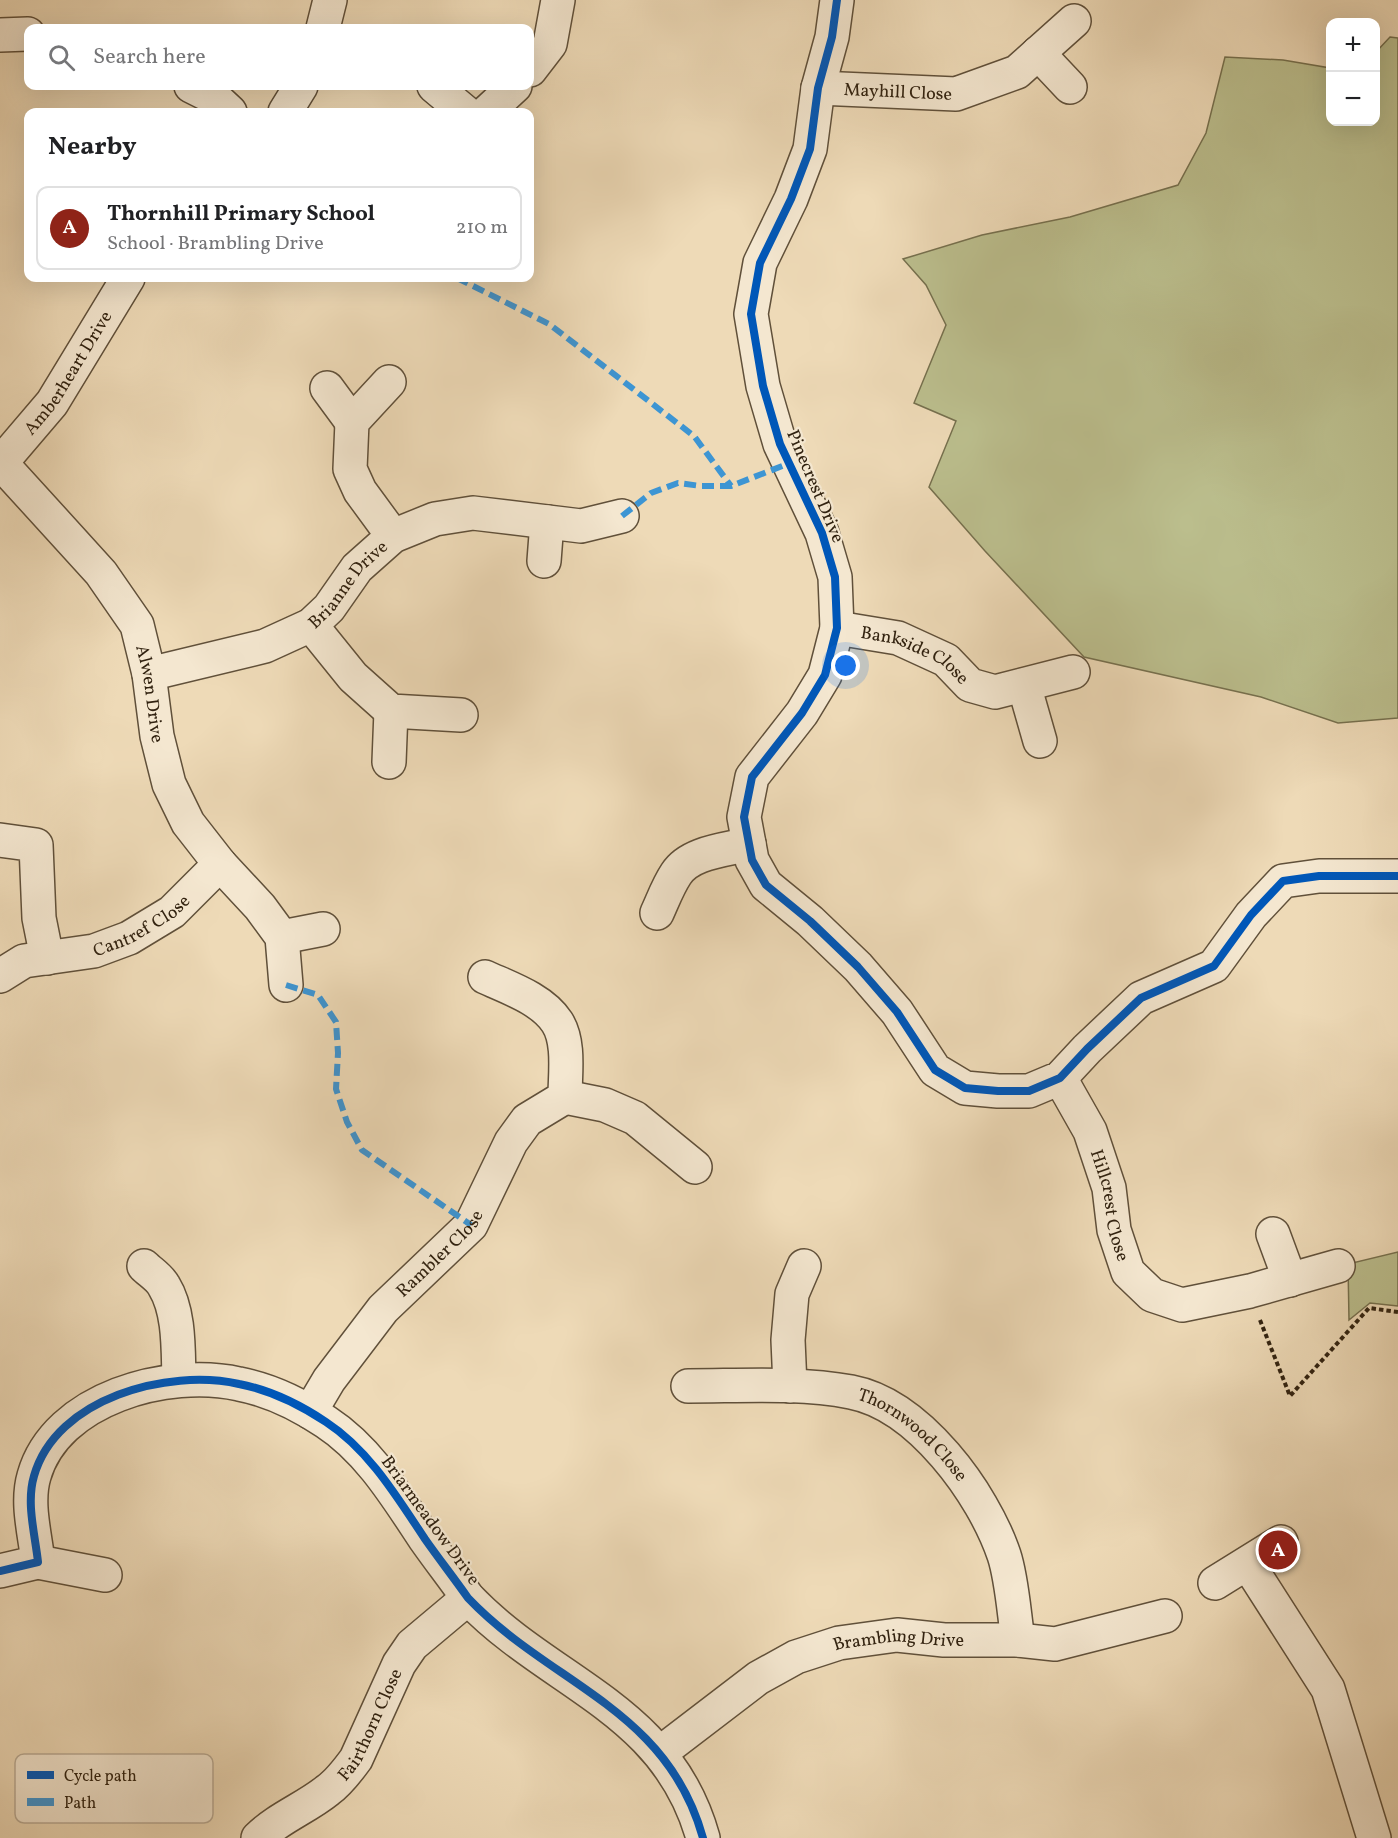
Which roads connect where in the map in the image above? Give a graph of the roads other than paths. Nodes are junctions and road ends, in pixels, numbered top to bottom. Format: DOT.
graph roads {
  1 [pos="330,0"];
  2 [pos="558,0"];
  3 [pos="837,0"];
  4 [pos="1074,21"];
  5 [pos="324,24"];
  6 [pos="24,34"];
  7 [pos="0,35"];
  8 [pos="1038,53"];
  9 [pos="534,65"];
  10 [pos="1070,87"];
  11 [pos="818,88"];
  12 [pos="199,90"];
  13 [pos="299,90"];
  14 [pos="439,90"];
  15 [pos="511,90"];
  16 [pos="226,108"];
  17 [pos="287,108"];
  18 [pos="460,108"];
  19 [pos="491,108"];
  20 [pos="126,282"];
  21 [pos="389,382"];
  22 [pos="327,388"];
  23 [pos="352,422"];
  24 [pos="1,463"];
  25 [pos="622,516"];
  26 [pos="547,522"];
  27 [pos="393,536"];
  28 [pos="544,561"];
  29 [pos="311,625"];
  30 [pos="837,628"];
  31 [pos="1073,672"];
  32 [pos="149,674"];
  33 [pos="1024,685"];
  34 [pos="391,711"];
  35 [pos="461,715"];
  36 [pos="1040,741"];
  37 [pos="389,762"];
  38 [pos="0,840"];
  39 [pos="749,844"];
  40 [pos="220,864"];
  41 [pos="1398,876"];
  42 [pos="657,913"];
  43 [pos="323,928"];
  44 [pos="282,937"];
  45 [pos="47,958"];
  46 [pos="0,976"];
  47 [pos="485,977"];
  48 [pos="286,985"];
  49 [pos="1060,1078"];
  50 [pos="565,1097"];
  51 [pos="695,1167"];
  52 [pos="1273,1234"];
  53 [pos="144,1266"];
  54 [pos="804,1266"];
  55 [pos="1338,1266"];
  56 [pos="1290,1280"];
  57 [pos="179,1380"];
  58 [pos="688,1386"];
  59 [pos="790,1386"];
  60 [pos="310,1412"];
  61 [pos="1281,1542"];
  62 [pos="38,1562"];
  63 [pos="1248,1564"];
  64 [pos="0,1570"];
  65 [pos="105,1575"];
  66 [pos="1215,1583"];
  67 [pos="468,1598"];
  68 [pos="1165,1616"];
  69 [pos="1018,1640"];
  70 [pos="660,1753"];
  71 [pos="258,1838"];
  72 [pos="703,1838"];
  73 [pos="1374,1838"];
  1 -- 5 [label="street"];
  2 -- 9 [label="street"];
  3 -- 11 [label="street, Pinecrest Drive"];
  4 -- 8 [label="street, Mayhill Close"];
  6 -- 7 [label="street"];
  8 -- 10 [label="street"];
  8 -- 11 [label="street, Mayhill Close"];
  11 -- 30 [label="street, Pinecrest Drive"];
  12 -- 16 [label="street"];
  13 -- 17 [label="street"];
  14 -- 18 [label="street"];
  15 -- 19 [label="street"];
  20 -- 24 [label="street, Amberheart Drive"];
  21 -- 23 [label="street"];
  22 -- 23 [label="street"];
  23 -- 27 [label="street"];
  24 -- 32 [label="street, Alwen Drive"];
  25 -- 26 [label="street, Brianne Drive"];
  26 -- 27 [label="street, Brianne Drive"];
  26 -- 28 [label="street"];
  27 -- 29 [label="street, Brianne Drive"];
  29 -- 32 [label="street, Brianne Drive"];
  29 -- 34 [label="street"];
  30 -- 33 [label="street, Bankside Close"];
  30 -- 39 [label="street, Pinecrest Drive"];
  31 -- 33 [label="street, Bankside Close"];
  32 -- 40 [label="street, Alwen Drive"];
  33 -- 36 [label="street"];
  34 -- 35 [label="street"];
  34 -- 37 [label="street"];
  38 -- 45 [label="street"];
  39 -- 42 [label="street"];
  39 -- 49 [label="street, Pinecrest Drive"];
  40 -- 44 [label="street, Alwen Drive"];
  40 -- 45 [label="street, Cantref Close"];
  41 -- 49 [label="street, Pinecrest Drive"];
  43 -- 44 [label="street"];
  44 -- 48 [label="street"];
  45 -- 46 [label="street, Cantref Close"];
  47 -- 50 [label="street"];
  49 -- 56 [label="street, Hillcrest Close"];
  50 -- 51 [label="street"];
  50 -- 60 [label="street, Rambler Close"];
  52 -- 56 [label="street"];
  53 -- 57 [label="street"];
  54 -- 59 [label="street"];
  55 -- 56 [label="street, Hillcrest Close"];
  57 -- 60 [label="street, Briarmeadow Drive"];
  57 -- 62 [label="street, Briarmeadow Drive"];
  58 -- 59 [label="street, Thornwood Close"];
  59 -- 69 [label="street, Thornwood Close"];
  60 -- 67 [label="street, Briarmeadow Drive"];
  61 -- 63 [label="street"];
  62 -- 64 [label="street"];
  62 -- 65 [label="street"];
  63 -- 66 [label="street"];
  63 -- 73 [label="street"];
  67 -- 70 [label="street, Briarmeadow Drive"];
  67 -- 71 [label="street, Fairthorn Close"];
  68 -- 69 [label="street, Brambling Drive"];
  69 -- 70 [label="street, Brambling Drive"];
  70 -- 72 [label="street, Briarmeadow Drive"];
}
